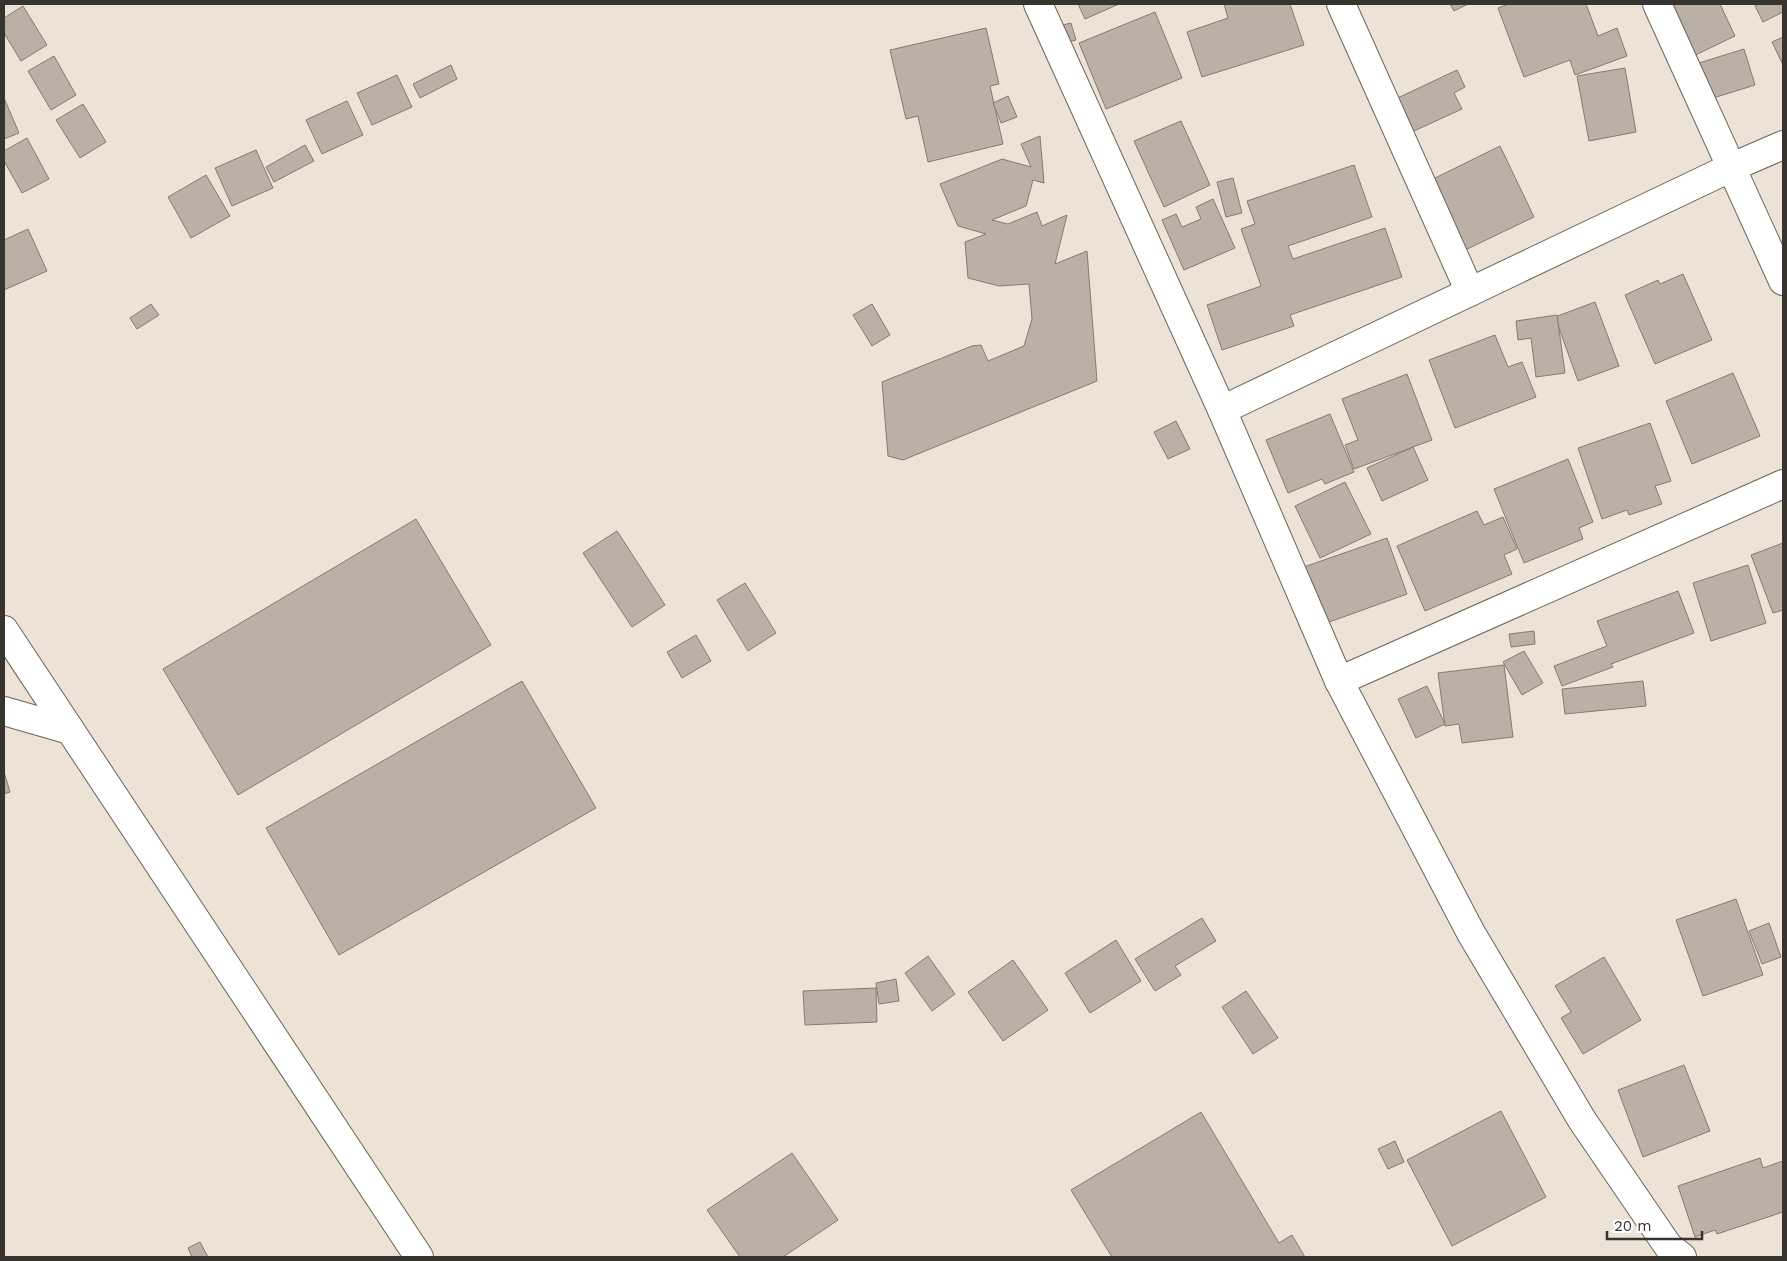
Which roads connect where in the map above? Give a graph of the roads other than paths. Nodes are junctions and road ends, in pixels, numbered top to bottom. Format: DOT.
graph roads {
  1 [pos="1038,4"];
  2 [pos="1341,4"];
  3 [pos="1657,4"];
  4 [pos="1783,145"];
  5 [pos="1732,167"];
  6 [pos="1783,282"];
  7 [pos="1470,292"];
  8 [pos="1222,410"];
  9 [pos="1783,484"];
  10 [pos="4,630"];
  11 [pos="1340,681"];
  12 [pos="4,711"];
  13 [pos="70,730"];
  14 [pos="419,1257"];
  15 [pos="1682,1257"];
  1 -- 8 [label="street"];
  2 -- 7 [label="street"];
  3 -- 5 [label="street"];
  4 -- 5 [label="street"];
  5 -- 6 [label="street"];
  5 -- 7 [label="street"];
  7 -- 8 [label="street"];
  8 -- 11 [label="street"];
  9 -- 11 [label="street"];
  10 -- 13 [label="street"];
  11 -- 15 [label="street"];
  12 -- 13 [label="street"];
  13 -- 14 [label="street"];
}
